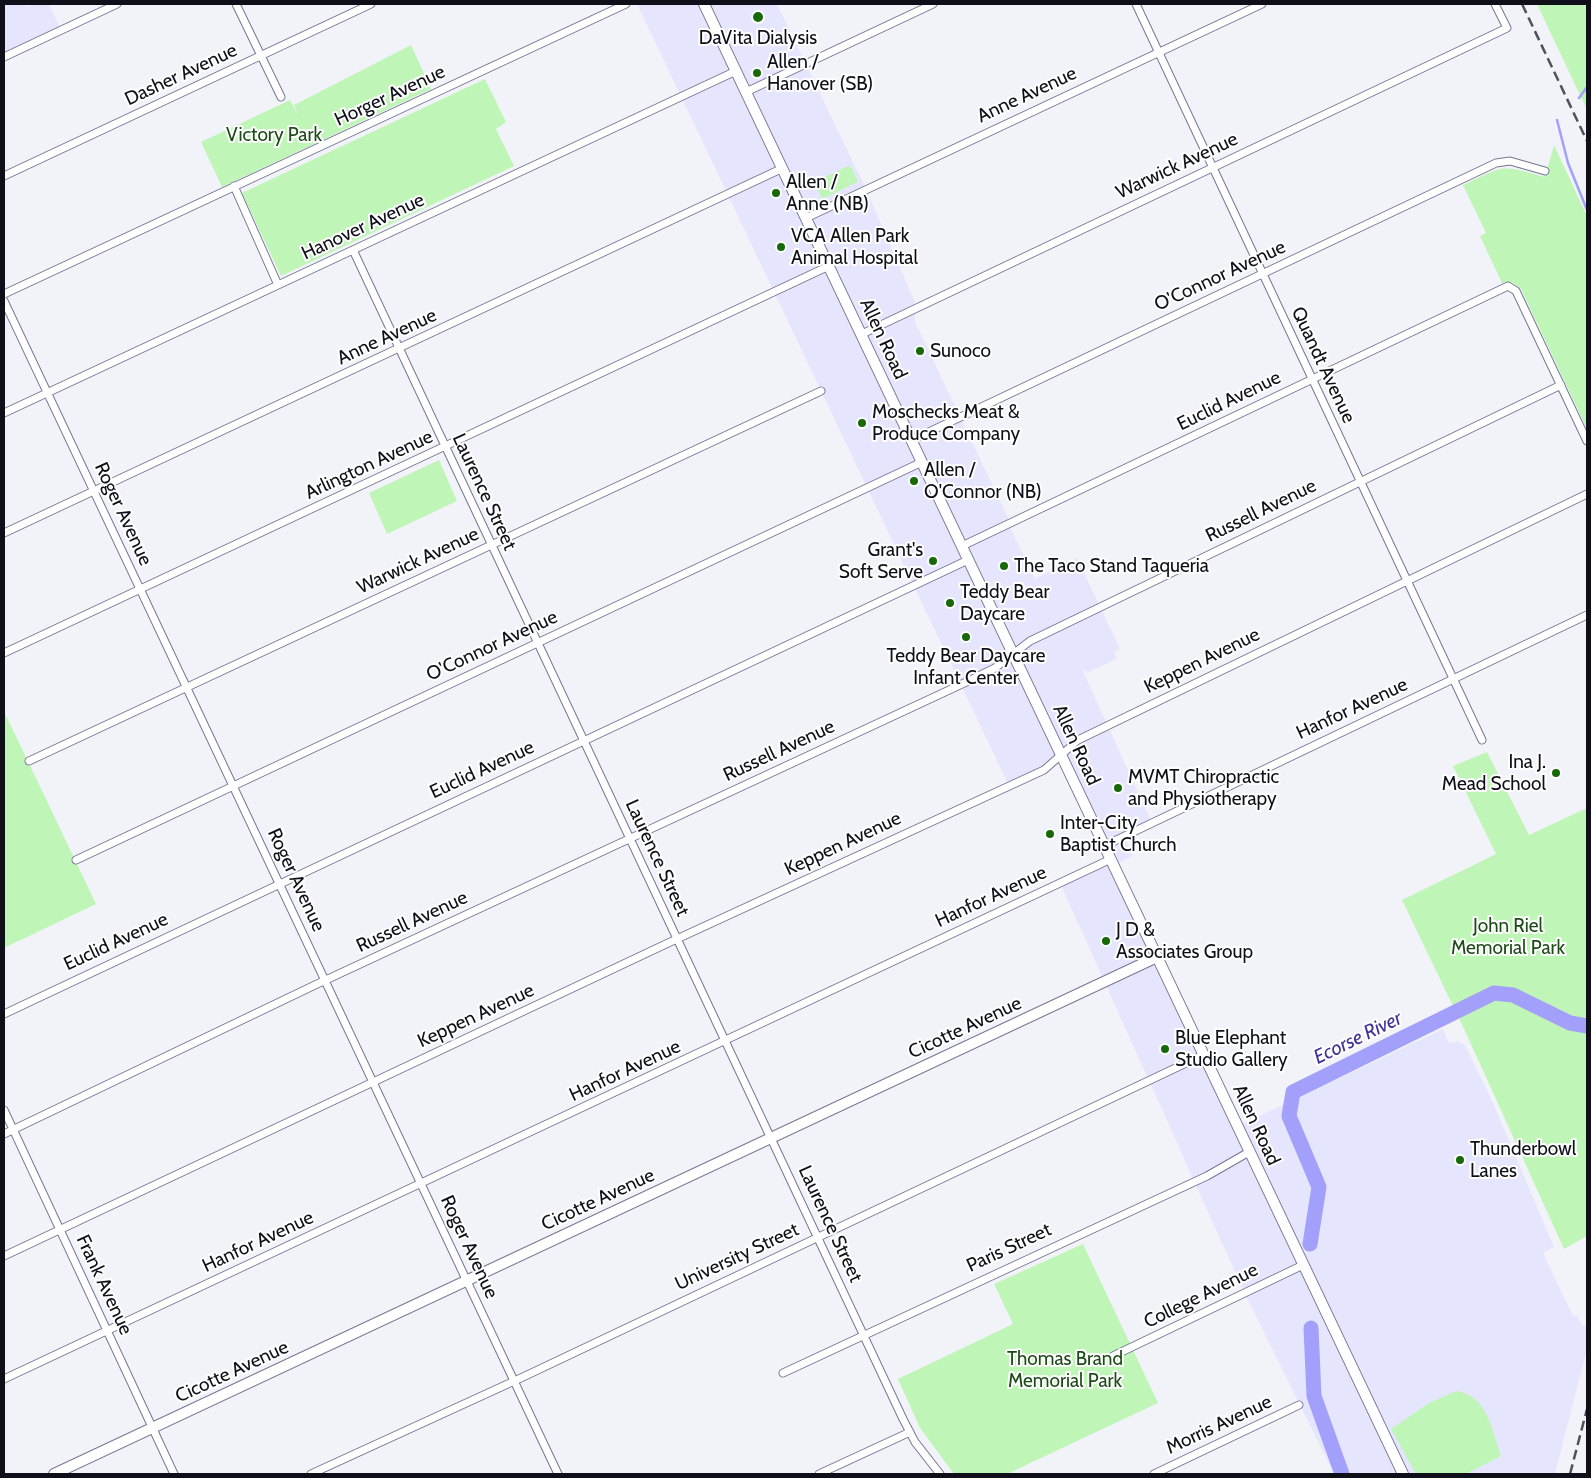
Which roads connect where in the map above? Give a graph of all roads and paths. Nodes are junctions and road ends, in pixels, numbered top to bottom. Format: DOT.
graph roads {
  1 [pos="117,4"];
  2 [pos="236,4"];
  3 [pos="371,4"];
  4 [pos="626,4"];
  5 [pos="704,4"];
  6 [pos="932,4"];
  7 [pos="1136,4"];
  8 [pos="1262,4"];
  9 [pos="1495,4"];
  10 [pos="1158,51"];
  11 [pos="261,56"];
  12 [pos="4,57"];
  13 [pos="736,71"];
  14 [pos="746,92"];
  15 [pos="281,97"];
  16 [pos="1213,167"];
  17 [pos="782,168"];
  18 [pos="1545,170"];
  19 [pos="4,176"];
  20 [pos="234,186"];
  21 [pos="806,218"];
  22 [pos="353,250"];
  23 [pos="829,266"];
  24 [pos="1262,274"];
  25 [pos="278,285"];
  26 [pos="4,294"];
  27 [pos="4,300"];
  28 [pos="862,334"];
  29 [pos="400,349"];
  30 [pos="1312,380"];
  31 [pos="1561,385"];
  32 [pos="821,391"];
  33 [pos="47,393"];
  34 [pos="4,413"];
  35 [pos="912,440"];
  36 [pos="1587,441"];
  37 [pos="445,448"];
  38 [pos="922,462"];
  39 [pos="1361,481"];
  40 [pos="94,491"];
  41 [pos="1587,494"];
  42 [pos="4,533"];
  43 [pos="491,545"];
  44 [pos="962,546"];
  45 [pos="968,560"];
  46 [pos="1407,580"];
  47 [pos="140,589"];
  48 [pos="1587,615"];
  49 [pos="537,642"];
  50 [pos="4,653"];
  51 [pos="1013,655"];
  52 [pos="1453,680"];
  53 [pos="187,687"];
  54 [pos="583,740"];
  55 [pos="1482,740"];
  56 [pos="1061,754"];
  57 [pos="29,761"];
  58 [pos="233,785"];
  59 [pos="630,838"];
  60 [pos="1104,846"];
  61 [pos="1111,859"];
  62 [pos="76,860"];
  63 [pos="279,883"];
  64 [pos="678,939"];
  65 [pos="1157,957"];
  66 [pos="325,981"];
  67 [pos="7,1012"];
  68 [pos="725,1040"];
  69 [pos="1203,1055"];
  70 [pos="373,1082"];
  71 [pos="4,1110"];
  72 [pos="13,1130"];
  73 [pos="4,1134"];
  74 [pos="771,1138"];
  75 [pos="1249,1152"];
  76 [pos="422,1184"];
  77 [pos="60,1229"];
  78 [pos="818,1237"];
  79 [pos="4,1256"];
  80 [pos="1303,1265"];
  81 [pos="466,1281"];
  82 [pos="108,1331"];
  83 [pos="864,1334"];
  84 [pos="1113,1356"];
  85 [pos="782,1373"];
  86 [pos="4,1379"];
  87 [pos="514,1381"];
  88 [pos="1299,1405"];
  89 [pos="153,1428"];
  90 [pos="910,1432"];
  91 [pos="54,1474"];
  92 [pos="174,1474"];
  93 [pos="311,1474"];
  94 [pos="558,1474"];
  95 [pos="819,1474"];
  96 [pos="940,1474"];
  97 [pos="1154,1474"];
  98 [pos="1404,1474"];
  1 -- 12 [label="street"];
  2 -- 11 [label="street"];
  3 -- 11 [label="street, Dasher Avenue"];
  4 -- 20 [label="street, Horger Avenue"];
  5 -- 13 [label="main road, Allen Road"];
  6 -- 14 [label="street"];
  7 -- 10 [label="street, Quandt Avenue"];
  8 -- 10 [label="street, Anne Avenue"];
  9 -- 16 [label="street, Warwick Avenue"];
  10 -- 16 [label="street, Quandt Avenue"];
  10 -- 21 [label="street, Anne Avenue"];
  11 -- 15 [label="street"];
  11 -- 19 [label="street, Dasher Avenue"];
  13 -- 14 [label="main road, Allen Road"];
  13 -- 22 [label="street, Hanover Avenue"];
  14 -- 17 [label="main road, Allen Road"];
  16 -- 24 [label="street, Quandt Avenue"];
  16 -- 28 [label="street, Warwick Avenue"];
  17 -- 21 [label="main road, Allen Road"];
  17 -- 29 [label="street, Anne Avenue"];
  18 -- 24 [label="street, O'Connor Avenue"];
  20 -- 25 [label="street"];
  20 -- 26 [label="street, Horger Avenue"];
  21 -- 23 [label="main road, Allen Road"];
  22 -- 25 [label="street, Hanover Avenue"];
  22 -- 29 [label="street, Laurence Street"];
  23 -- 28 [label="main road, Allen Road"];
  23 -- 37 [label="street, Arlington Avenue"];
  24 -- 30 [label="street, Quandt Avenue"];
  24 -- 35 [label="street, O'Connor Avenue"];
  25 -- 33 [label="street, Hanover Avenue"];
  27 -- 33 [label="street, Roger Avenue"];
  28 -- 35 [label="main road, Allen Road"];
  29 -- 37 [label="street, Laurence Street"];
  29 -- 40 [label="street, Anne Avenue"];
  30 -- 31 [label="street, Euclid Avenue"];
  30 -- 39 [label="street, Quandt Avenue"];
  30 -- 44 [label="street, Euclid Avenue"];
  31 -- 36 [label="street"];
  31 -- 39 [label="street, Russell Avenue"];
  32 -- 43 [label="street, Warwick Avenue"];
  33 -- 34 [label="street, Hanover Avenue"];
  33 -- 40 [label="street, Roger Avenue"];
  35 -- 38 [label="main road, Allen Road"];
  37 -- 43 [label="street, Laurence Street"];
  37 -- 47 [label="street, Arlington Avenue"];
  38 -- 44 [label="main road, Allen Road"];
  38 -- 49 [label="street, O'Connor Avenue"];
  39 -- 46 [label="street, Quandt Avenue"];
  39 -- 51 [label="street, Russell Avenue"];
  40 -- 42 [label="street, Anne Avenue"];
  40 -- 47 [label="street, Roger Avenue"];
  41 -- 46 [label="street, Keppen Avenue"];
  43 -- 49 [label="street, Laurence Street"];
  43 -- 53 [label="street, Warwick Avenue"];
  44 -- 45 [label="main road, Allen Road"];
  45 -- 51 [label="main road, Allen Road"];
  45 -- 54 [label="street, Euclid Avenue"];
  46 -- 52 [label="street, Quandt Avenue"];
  46 -- 56 [label="street, Keppen Avenue"];
  47 -- 50 [label="street, Arlington Avenue"];
  47 -- 53 [label="street, Roger Avenue"];
  48 -- 52 [label="street, Hanfor Avenue"];
  49 -- 54 [label="street, Laurence Street"];
  49 -- 58 [label="street, O'Connor Avenue"];
  51 -- 56 [label="main road, Allen Road"];
  51 -- 59 [label="street, Russell Avenue"];
  52 -- 55 [label="street, Quandt Avenue"];
  52 -- 60 [label="street, Hanfor Avenue"];
  53 -- 57 [label="street, Warwick Avenue"];
  53 -- 58 [label="street, Roger Avenue"];
  54 -- 59 [label="street, Laurence Street"];
  54 -- 63 [label="street, Euclid Avenue"];
  56 -- 60 [label="main road, Allen Road"];
  56 -- 64 [label="street, Keppen Avenue"];
  58 -- 62 [label="street, O'Connor Avenue"];
  58 -- 63 [label="street, Roger Avenue"];
  59 -- 64 [label="street, Laurence Street"];
  59 -- 66 [label="street, Russell Avenue"];
  60 -- 61 [label="main road, Allen Road"];
  61 -- 65 [label="main road, Allen Road"];
  61 -- 68 [label="street, Hanfor Avenue"];
  63 -- 66 [label="street, Roger Avenue"];
  63 -- 67 [label="street, Euclid Avenue"];
  64 -- 68 [label="street, Laurence Street"];
  64 -- 70 [label="street, Keppen Avenue"];
  65 -- 69 [label="main road, Allen Road"];
  65 -- 74 [label="main road, Cicotte Avenue"];
  66 -- 70 [label="street, Roger Avenue"];
  66 -- 72 [label="street, Russell Avenue"];
  68 -- 74 [label="street, Laurence Street"];
  68 -- 76 [label="street, Hanfor Avenue"];
  69 -- 75 [label="main road, Allen Road"];
  69 -- 78 [label="street, University Street"];
  70 -- 76 [label="street, Roger Avenue"];
  70 -- 77 [label="street, Keppen Avenue"];
  71 -- 72 [label="street, Frank Avenue"];
  72 -- 73 [label="street, Russell Avenue"];
  72 -- 77 [label="street, Frank Avenue"];
  74 -- 78 [label="street, Laurence Street"];
  74 -- 81 [label="main road, Cicotte Avenue"];
  75 -- 80 [label="main road, Allen Road"];
  75 -- 83 [label="street, Paris Street"];
  76 -- 81 [label="street, Roger Avenue"];
  76 -- 82 [label="street, Hanfor Avenue"];
  77 -- 79 [label="street, Keppen Avenue"];
  77 -- 82 [label="street, Frank Avenue"];
  78 -- 83 [label="street, Laurence Street"];
  78 -- 87 [label="street, University Street"];
  80 -- 84 [label="street, College Avenue"];
  80 -- 98 [label="main road, Allen Road"];
  81 -- 87 [label="street, Roger Avenue"];
  81 -- 89 [label="main road, Cicotte Avenue"];
  82 -- 86 [label="street, Hanfor Avenue"];
  82 -- 89 [label="street, Frank Avenue"];
  83 -- 85 [label="street, Paris Street"];
  83 -- 90 [label="street, Laurence Street"];
  87 -- 93 [label="street, University Street"];
  87 -- 94 [label="street, Roger Avenue"];
  88 -- 97 [label="street, Morris Avenue"];
  89 -- 91 [label="main road, Cicotte Avenue"];
  89 -- 92 [label="street, Frank Avenue"];
  90 -- 95 [label="street"];
  90 -- 96 [label="street, Laurence Street"];
}
